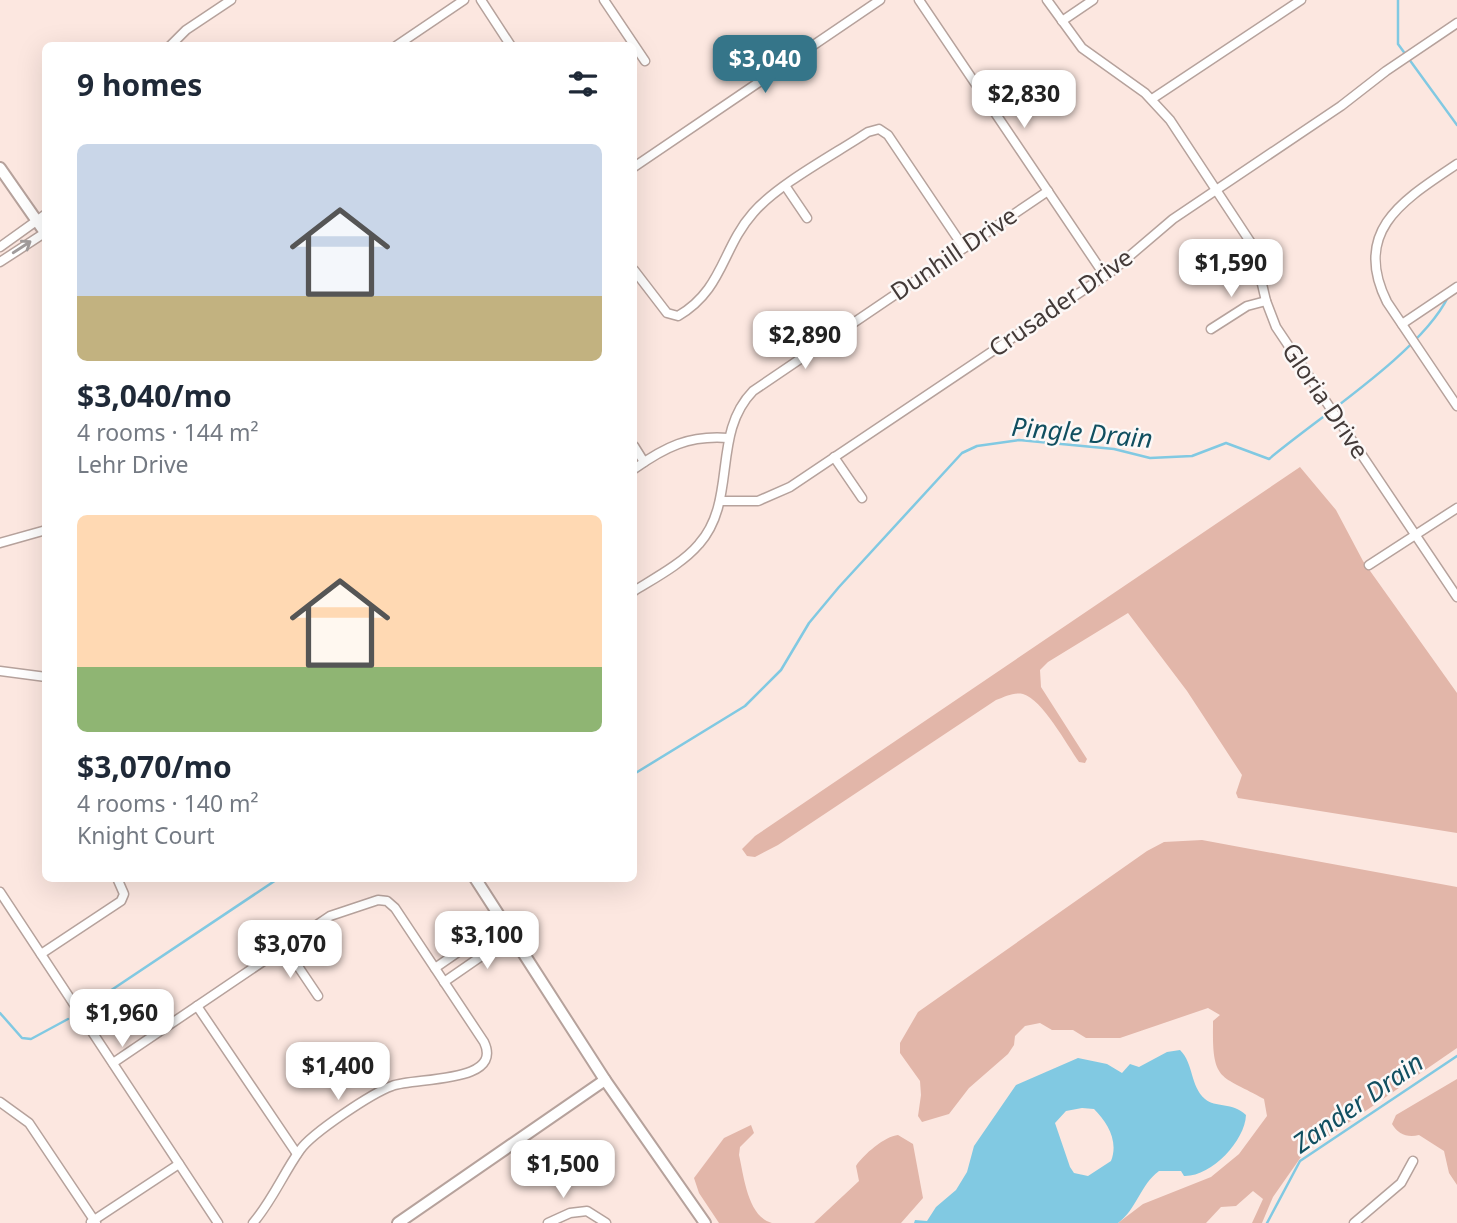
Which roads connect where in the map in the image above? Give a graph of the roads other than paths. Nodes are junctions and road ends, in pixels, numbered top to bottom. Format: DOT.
graph roads {
  1 [pos="231,0"];
  2 [pos="464,0"];
  3 [pos="481,0"];
  4 [pos="604,0"];
  5 [pos="880,0"];
  6 [pos="919,0"];
  7 [pos="1047,0"];
  8 [pos="1093,0"];
  9 [pos="1301,0"];
  10 [pos="1062,21"];
  11 [pos="1457,23"];
  12 [pos="174,42"];
  13 [pos="403,42"];
  14 [pos="508,42"];
  15 [pos="632,42"];
  16 [pos="637,49"];
  17 [pos="645,61"];
  18 [pos="1152,99"];
  19 [pos="1457,164"];
  20 [pos="637,165"];
  21 [pos="0,168"];
  22 [pos="786,187"];
  23 [pos="1217,189"];
  24 [pos="1048,191"];
  25 [pos="41,217"];
  26 [pos="807,218"];
  27 [pos="42,235"];
  28 [pos="0,247"];
  29 [pos="964,248"];
  30 [pos="0,262"];
  31 [pos="637,274"];
  32 [pos="1105,276"];
  33 [pos="1457,288"];
  34 [pos="1266,301"];
  35 [pos="1402,324"];
  36 [pos="1211,330"];
  37 [pos="1457,406"];
  38 [pos="728,438"];
  39 [pos="637,451"];
  40 [pos="834,457"];
  41 [pos="644,462"];
  42 [pos="637,467"];
  43 [pos="862,498"];
  44 [pos="720,501"];
  45 [pos="1457,508"];
  46 [pos="42,531"];
  47 [pos="1416,536"];
  48 [pos="0,543"];
  49 [pos="1369,565"];
  50 [pos="637,589"];
  51 [pos="1457,597"];
  52 [pos="0,671"];
  53 [pos="42,676"];
  54 [pos="119,882"];
  55 [pos="478,882"];
  56 [pos="0,892"];
  57 [pos="503,921"];
  58 [pos="512,935"];
  59 [pos="285,947"];
  60 [pos="41,954"];
  61 [pos="435,968"];
  62 [pos="444,982"];
  63 [pos="318,996"];
  64 [pos="197,1006"];
  65 [pos="113,1063"];
  66 [pos="605,1080"];
  67 [pos="0,1102"];
  68 [pos="297,1154"];
  69 [pos="1413,1161"];
  70 [pos="179,1164"];
  71 [pos="93,1222"];
  72 [pos="218,1223"];
  73 [pos="253,1223"];
  74 [pos="398,1223"];
  75 [pos="548,1223"];
  76 [pos="606,1223"];
  77 [pos="705,1223"];
  78 [pos="1354,1223"];
  1 -- 12 [label="street"];
  2 -- 13 [label="street"];
  3 -- 14 [label="street"];
  4 -- 15 [label="street"];
  5 -- 20 [label="street"];
  6 -- 24 [label="street"];
  7 -- 10 [label="street, Gloria Drive"];
  8 -- 10 [label="street"];
  9 -- 18 [label="street"];
  10 -- 18 [label="street, Gloria Drive"];
  11 -- 23 [label="street, Crusader Drive"];
  16 -- 17 [label="street"];
  18 -- 23 [label="street, Gloria Drive"];
  19 -- 35 [label="street"];
  21 -- 25 [label="street"];
  22 -- 26 [label="street"];
  22 -- 29 [label="street"];
  22 -- 31 [label="street"];
  23 -- 32 [label="street, Crusader Drive"];
  23 -- 34 [label="street, Gloria Drive"];
  24 -- 29 [label="street, Dunhill Drive"];
  24 -- 32 [label="street"];
  25 -- 28 [label="street"];
  30 -- 27 [label="street, one-way"];
  29 -- 38 [label="street, Dunhill Drive"];
  32 -- 40 [label="street, Crusader Drive"];
  33 -- 35 [label="street"];
  34 -- 36 [label="street"];
  34 -- 47 [label="street, Gloria Drive"];
  35 -- 37 [label="street"];
  38 -- 41 [label="street"];
  38 -- 44 [label="street, Dunhill Drive"];
  39 -- 41 [label="street"];
  40 -- 43 [label="street"];
  40 -- 44 [label="street, Crusader Drive"];
  41 -- 42 [label="street"];
  44 -- 50 [label="street, Dunhill Drive"];
  45 -- 47 [label="street"];
  46 -- 48 [label="street"];
  47 -- 49 [label="street"];
  47 -- 51 [label="street, Gloria Drive"];
  52 -- 53 [label="street"];
  54 -- 60 [label="street"];
  55 -- 57 [label="street"];
  56 -- 60 [label="street"];
  57 -- 58 [label="street"];
  57 -- 61 [label="street"];
  58 -- 62 [label="street"];
  58 -- 66 [label="street"];
  59 -- 61 [label="street"];
  59 -- 63 [label="street"];
  59 -- 64 [label="street"];
  60 -- 65 [label="street"];
  61 -- 62 [label="street"];
  62 -- 68 [label="street"];
  64 -- 65 [label="street"];
  64 -- 68 [label="street"];
  65 -- 70 [label="street"];
  66 -- 74 [label="street"];
  66 -- 77 [label="street"];
  67 -- 71 [label="street"];
  68 -- 73 [label="street"];
  69 -- 78 [label="street"];
  70 -- 71 [label="street"];
  70 -- 72 [label="street"];
  75 -- 76 [label="street"];
}
